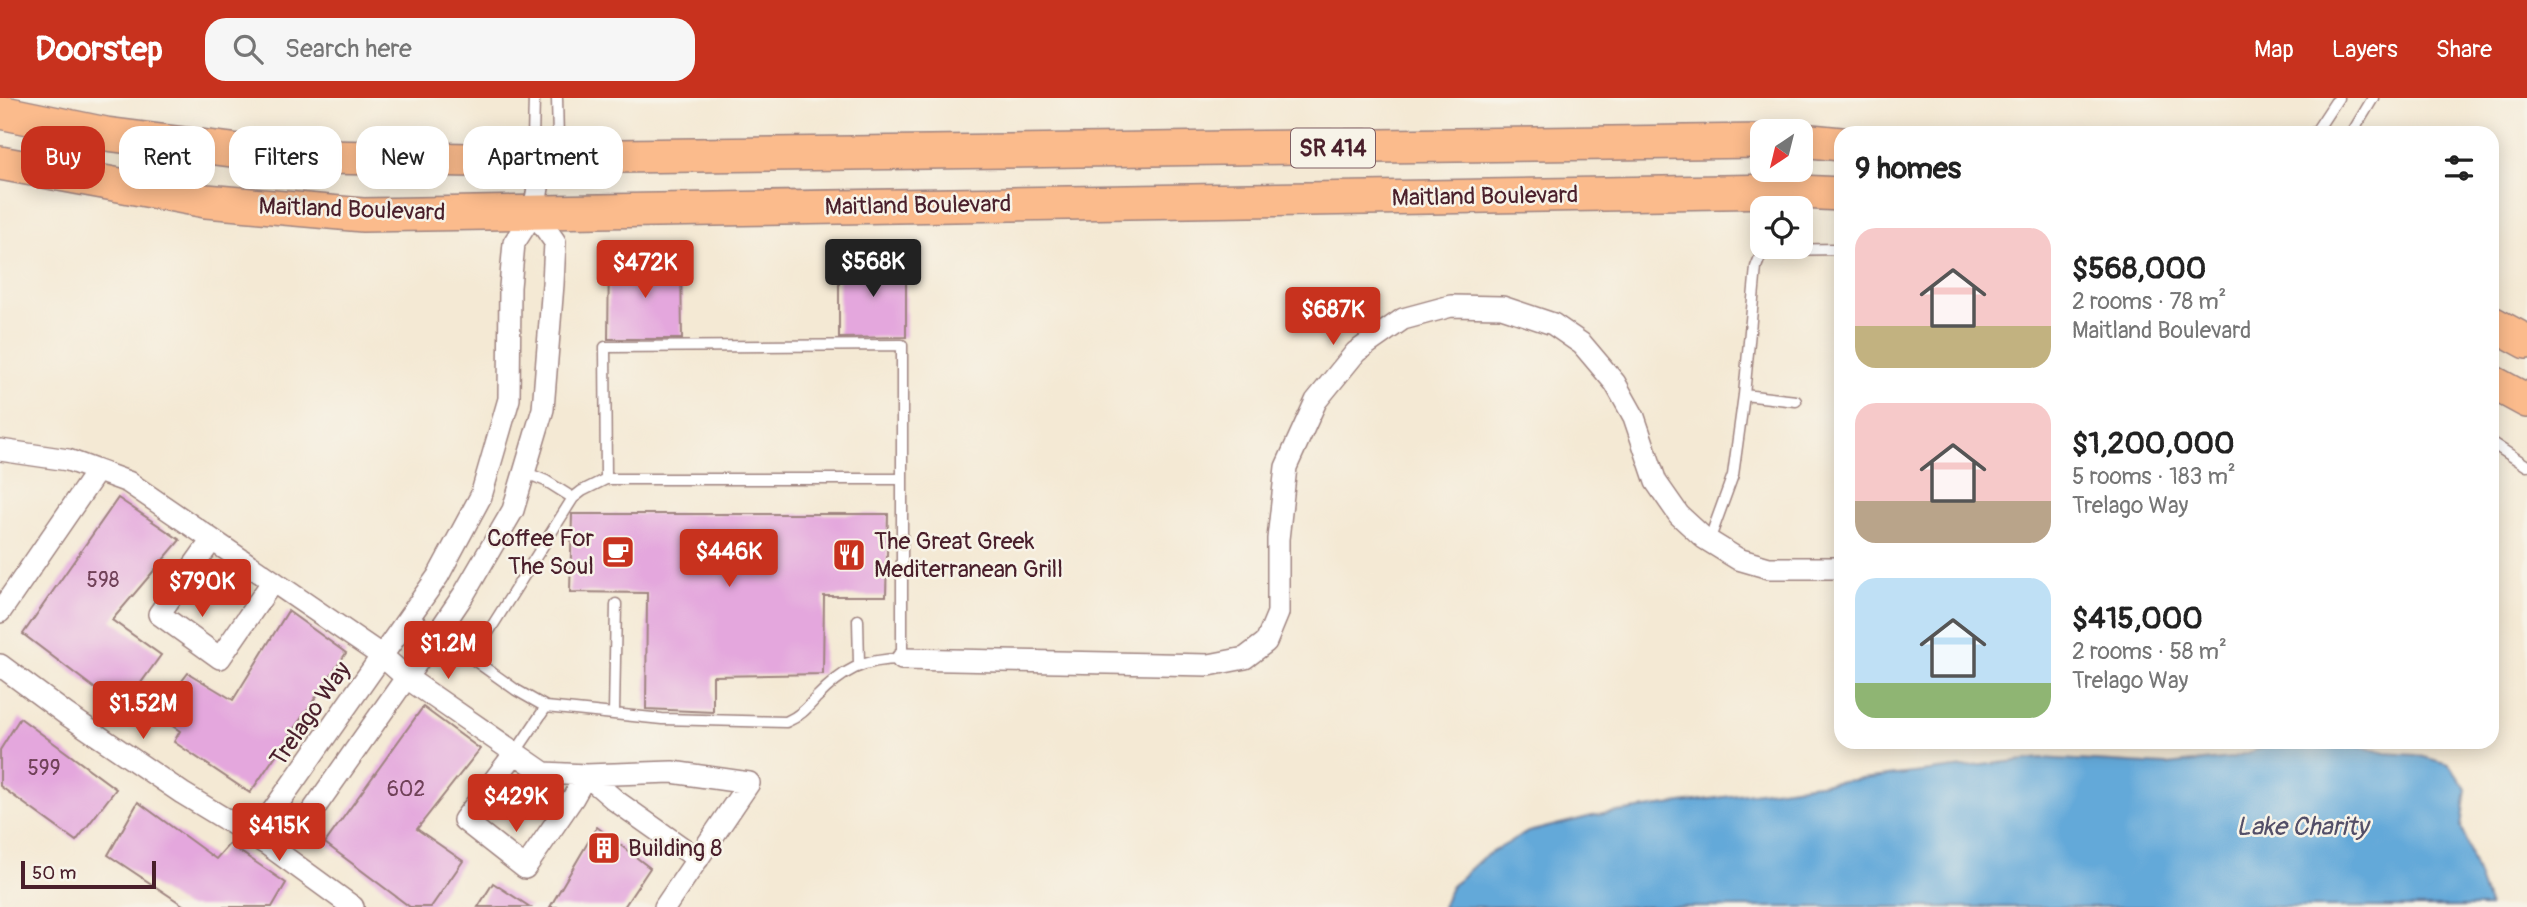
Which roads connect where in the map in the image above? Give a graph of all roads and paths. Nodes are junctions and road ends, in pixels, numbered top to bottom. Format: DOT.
graph roads {
  1 [pos="534,98"];
  2 [pos="557,98"];
  3 [pos="2338,98"];
  4 [pos="2373,98"];
  5 [pos="2,113"];
  6 [pos="533,126"];
  7 [pos="558,126"];
  8 [pos="2320,126"];
  9 [pos="2356,126"];
  10 [pos="1750,141"];
  11 [pos="1813,141"];
  12 [pos="1834,143"];
  13 [pos="623,156"];
  14 [pos="463,160"];
  15 [pos="0,163"];
  16 [pos="538,189"];
  17 [pos="1834,194"];
  18 [pos="534,212"];
  19 [pos="1834,250"];
  20 [pos="2499,327"];
  21 [pos="2527,342"];
  22 [pos="2499,386"];
  23 [pos="1744,395"];
  24 [pos="1797,401"];
  25 [pos="2527,401"];
  26 [pos="2499,448"];
  27 [pos="0,450"];
  28 [pos="2527,466"];
  29 [pos="97,471"];
  30 [pos="524,472"];
  31 [pos="606,479"];
  32 [pos="902,479"];
  33 [pos="573,498"];
  34 [pos="212,540"];
  35 [pos="1709,541"];
  36 [pos="1834,568"];
  37 [pos="273,581"];
  38 [pos="616,604"];
  39 [pos="0,612"];
  40 [pos="411,615"];
  41 [pos="858,620"];
  42 [pos="437,634"];
  43 [pos="382,656"];
  44 [pos="472,659"];
  45 [pos="902,659"];
  46 [pos="859,664"];
  47 [pos="0,665"];
  48 [pos="407,678"];
  49 [pos="546,707"];
  50 [pos="614,713"];
  51 [pos="515,752"];
  52 [pos="586,775"];
  53 [pos="268,845"];
  54 [pos="698,859"];
  55 [pos="354,907"];
  56 [pos="665,907"];
  1 -- 6 [label="lane"];
  2 -- 7 [label="lane"];
  3 -- 8 [label="lane"];
  4 -- 9 [label="lane"];
  5 -- 14 [label="main road, Maitland Boulevard"];
  10 -- 13 [label="main road, Maitland Boulevard / SR 414"];
  11 -- 12 [label="main road"];
  15 -- 18 [label="main road, Maitland Boulevard / SR 414"];
  16 -- 18 [label="street"];
  17 -- 18 [label="main road, Maitland Boulevard / SR 414"];
  18 -- 30 [label="street"];
  18 -- 40 [label="street, Trelago Way"];
  19 -- 23 [label="lane"];
  20 -- 21 [label="main road"];
  22 -- 25 [label="main road"];
  23 -- 24 [label="lane"];
  23 -- 35 [label="lane"];
  26 -- 28 [label="lane"];
  27 -- 29 [label="street"];
  29 -- 34 [label="street"];
  29 -- 39 [label="street"];
  30 -- 33 [label="lane"];
  30 -- 42 [label="street"];
  31 -- 32 [label="lane"];
  31 -- 32 [label="lane"];
  31 -- 33 [label="lane"];
  32 -- 45 [label="lane"];
  33 -- 44 [label="lane"];
  34 -- 37 [label="street"];
  34 -- 37 [label="street"];
  35 -- 36 [label="street"];
  35 -- 45 [label="street"];
  37 -- 43 [label="street"];
  38 -- 50 [label="lane"];
  40 -- 42 [label="lane"];
  40 -- 43 [label="street, Trelago Way"];
  41 -- 46 [label="lane"];
  42 -- 44 [label="lane"];
  42 -- 48 [label="street"];
  43 -- 48 [label="street"];
  43 -- 53 [label="street, Trelago Way"];
  44 -- 49 [label="lane"];
  45 -- 46 [label="lane"];
  46 -- 50 [label="lane"];
  47 -- 53 [label="street"];
  48 -- 51 [label="street"];
  48 -- 53 [label="street"];
  49 -- 50 [label="lane"];
  49 -- 51 [label="lane"];
  51 -- 52 [label="street"];
  51 -- 52 [label="street"];
  52 -- 54 [label="street"];
  52 -- 54 [label="street"];
  53 -- 55 [label="street"];
  54 -- 56 [label="street"];
}
